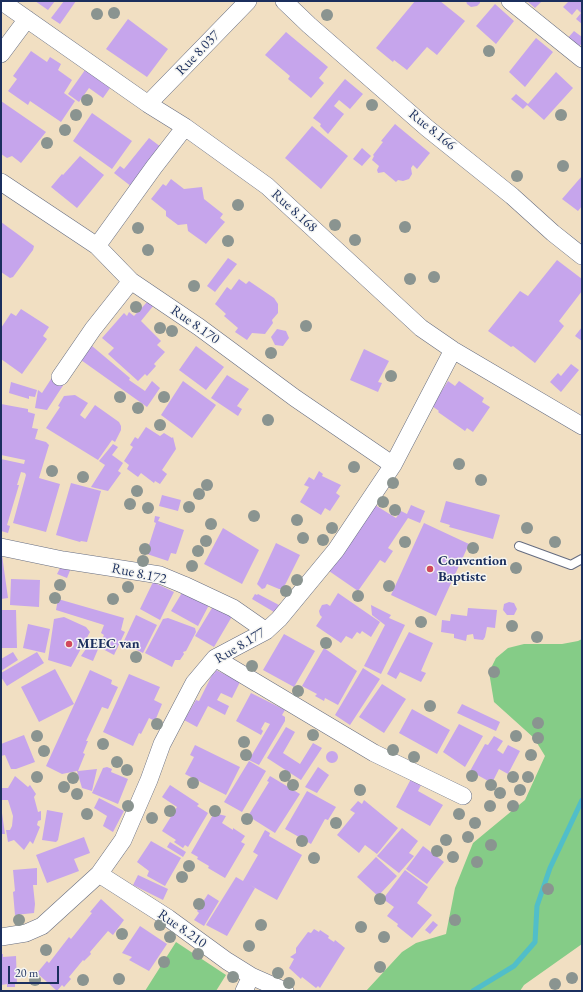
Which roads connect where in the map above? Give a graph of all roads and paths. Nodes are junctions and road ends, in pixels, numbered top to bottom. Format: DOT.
graph roads {
  1 [pos="1,1"];
  2 [pos="248,1"];
  3 [pos="284,1"];
  4 [pos="510,1"];
  5 [pos="27,19"];
  6 [pos="1,54"];
  7 [pos="582,59"];
  8 [pos="148,104"];
  9 [pos="185,126"];
  10 [pos="1,182"];
  11 [pos="97,246"];
  12 [pos="582,256"];
  13 [pos="131,281"];
  14 [pos="453,350"];
  15 [pos="60,377"];
  16 [pos="582,426"];
  17 [pos="393,465"];
  18 [pos="519,546"];
  19 [pos="1,547"];
  20 [pos="582,559"];
  21 [pos="266,631"];
  22 [pos="215,658"];
  23 [pos="463,796"];
  24 [pos="99,874"];
  25 [pos="1,937"];
  26 [pos="247,984"];
  27 [pos="285,991"];
  1 -- 5 [label="street, Rue 8.168"];
  2 -- 8 [label="street, Rue 8.037"];
  3 -- 12 [label="street, Rue 8.166"];
  4 -- 7 [label="street"];
  5 -- 6 [label="street"];
  5 -- 8 [label="street, Rue 8.168"];
  8 -- 9 [label="street, Rue 8.168"];
  9 -- 11 [label="street"];
  9 -- 14 [label="street, Rue 8.168"];
  10 -- 11 [label="street, Rue 8.170"];
  11 -- 13 [label="street, Rue 8.170"];
  13 -- 15 [label="street"];
  13 -- 17 [label="street, Rue 8.170"];
  14 -- 16 [label="street, Rue 8.168"];
  14 -- 17 [label="street, Rue 8.177"];
  17 -- 21 [label="street, Rue 8.177"];
  18 -- 20 [label="lane"];
  19 -- 21 [label="street, Rue 8.172"];
  21 -- 22 [label="street, Rue 8.177"];
  22 -- 23 [label="street"];
  22 -- 24 [label="street, Rue 8.177"];
  24 -- 25 [label="street, Rue 8.177"];
  24 -- 26 [label="street, Rue 8.210"];
  26 -- 27 [label="street, Rue 8.210"];
}
